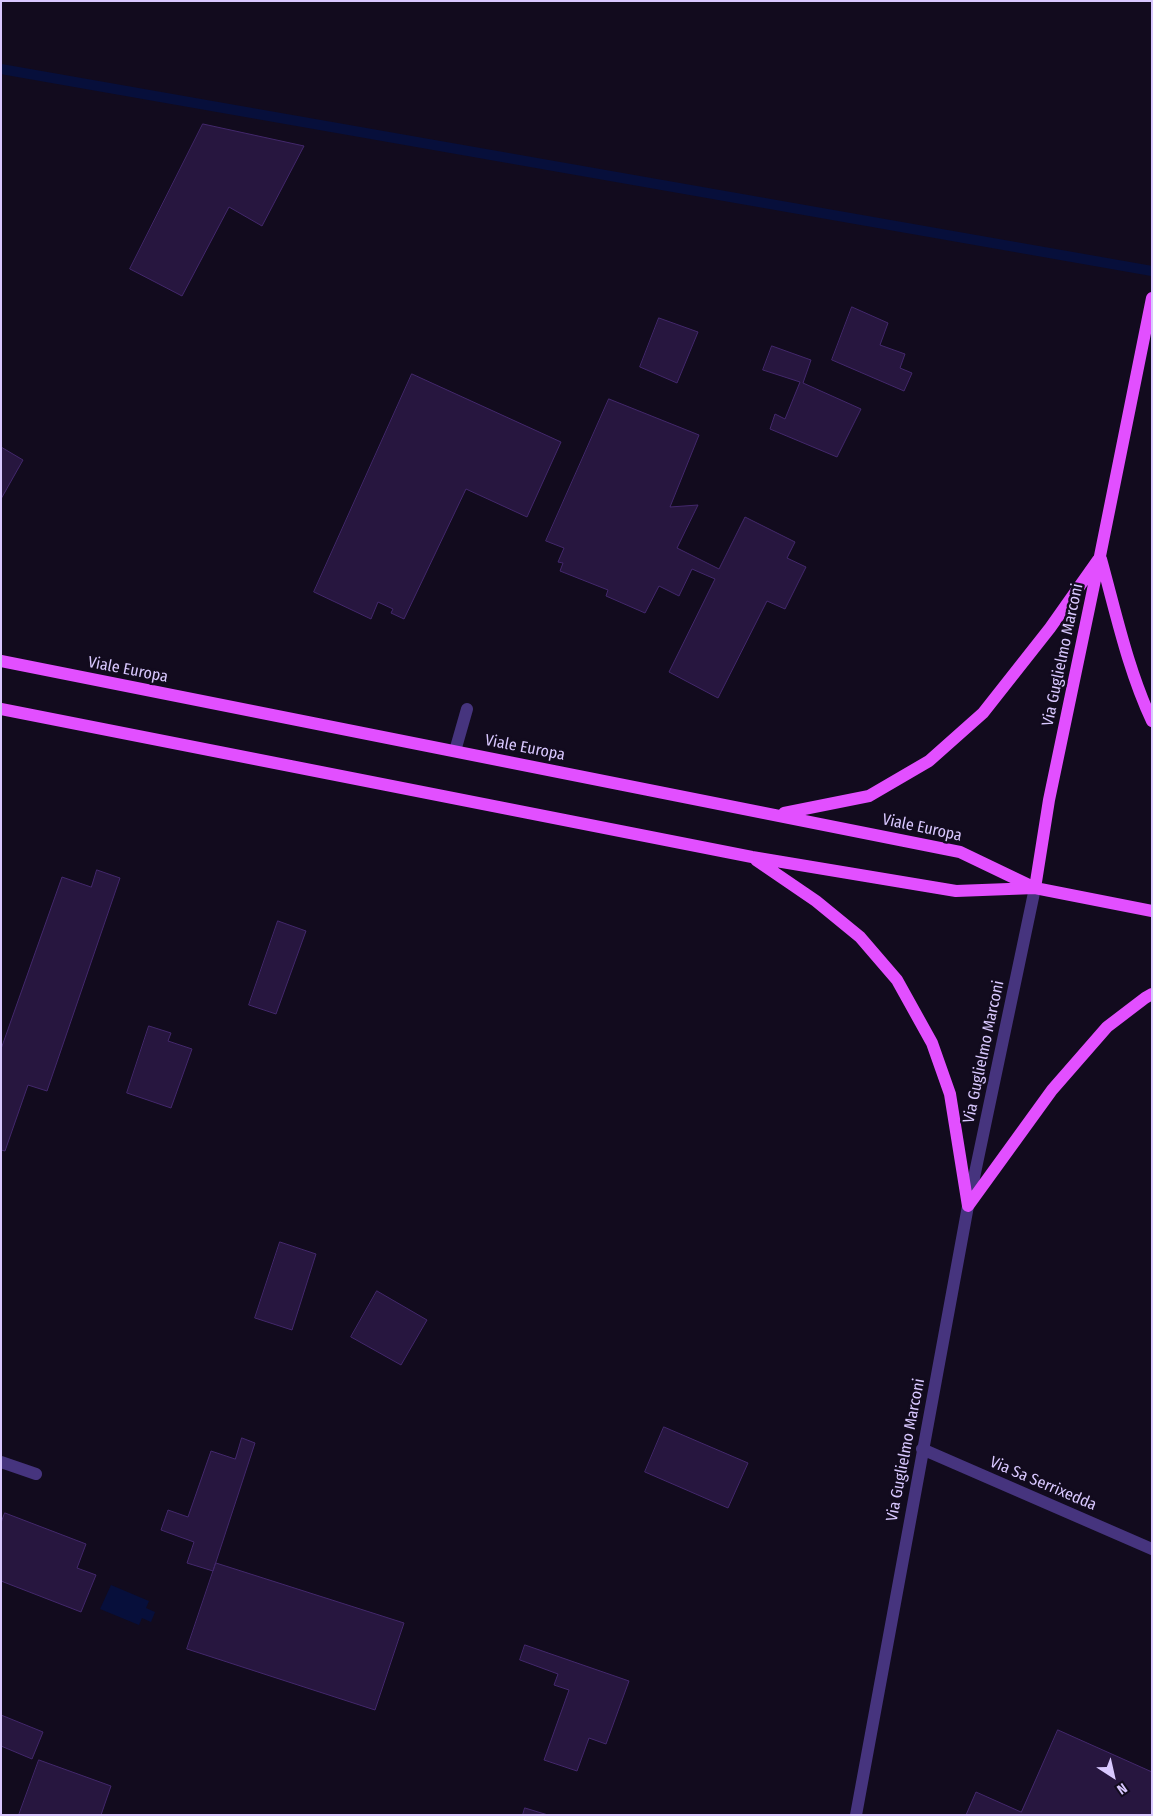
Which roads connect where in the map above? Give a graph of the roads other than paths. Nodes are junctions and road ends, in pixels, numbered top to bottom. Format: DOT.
graph roads {
  1 [pos="1152,298"];
  2 [pos="1100,556"];
  3 [pos="1,661"];
  4 [pos="1,709"];
  5 [pos="468,709"];
  6 [pos="1152,721"];
  7 [pos="455,751"];
  8 [pos="777,815"];
  9 [pos="752,857"];
  10 [pos="1035,888"];
  11 [pos="1152,911"];
  12 [pos="1152,994"];
  13 [pos="968,1206"];
  14 [pos="922,1449"];
  15 [pos="1,1462"];
  16 [pos="36,1474"];
  17 [pos="1152,1549"];
  18 [pos="856,1815"];
  1 -- 2 [label="main road, Via Guglielmo Marconi"];
  2 -- 6 [label="main road"];
  2 -- 8 [label="main road"];
  2 -- 10 [label="main road, Via Guglielmo Marconi"];
  3 -- 7 [label="main road, Viale Europa"];
  4 -- 9 [label="main road, Viale Europa"];
  5 -- 7 [label="street"];
  7 -- 8 [label="main road, Viale Europa"];
  8 -- 10 [label="main road, Viale Europa"];
  9 -- 10 [label="main road, Viale Europa"];
  9 -- 13 [label="main road"];
  10 -- 11 [label="main road, Viale Europa"];
  10 -- 13 [label="street, Via Guglielmo Marconi"];
  12 -- 13 [label="main road"];
  13 -- 14 [label="street, Via Guglielmo Marconi"];
  14 -- 17 [label="street, Via Sa Serrixedda"];
  14 -- 18 [label="street, Via Guglielmo Marconi"];
  15 -- 16 [label="street"];
}
